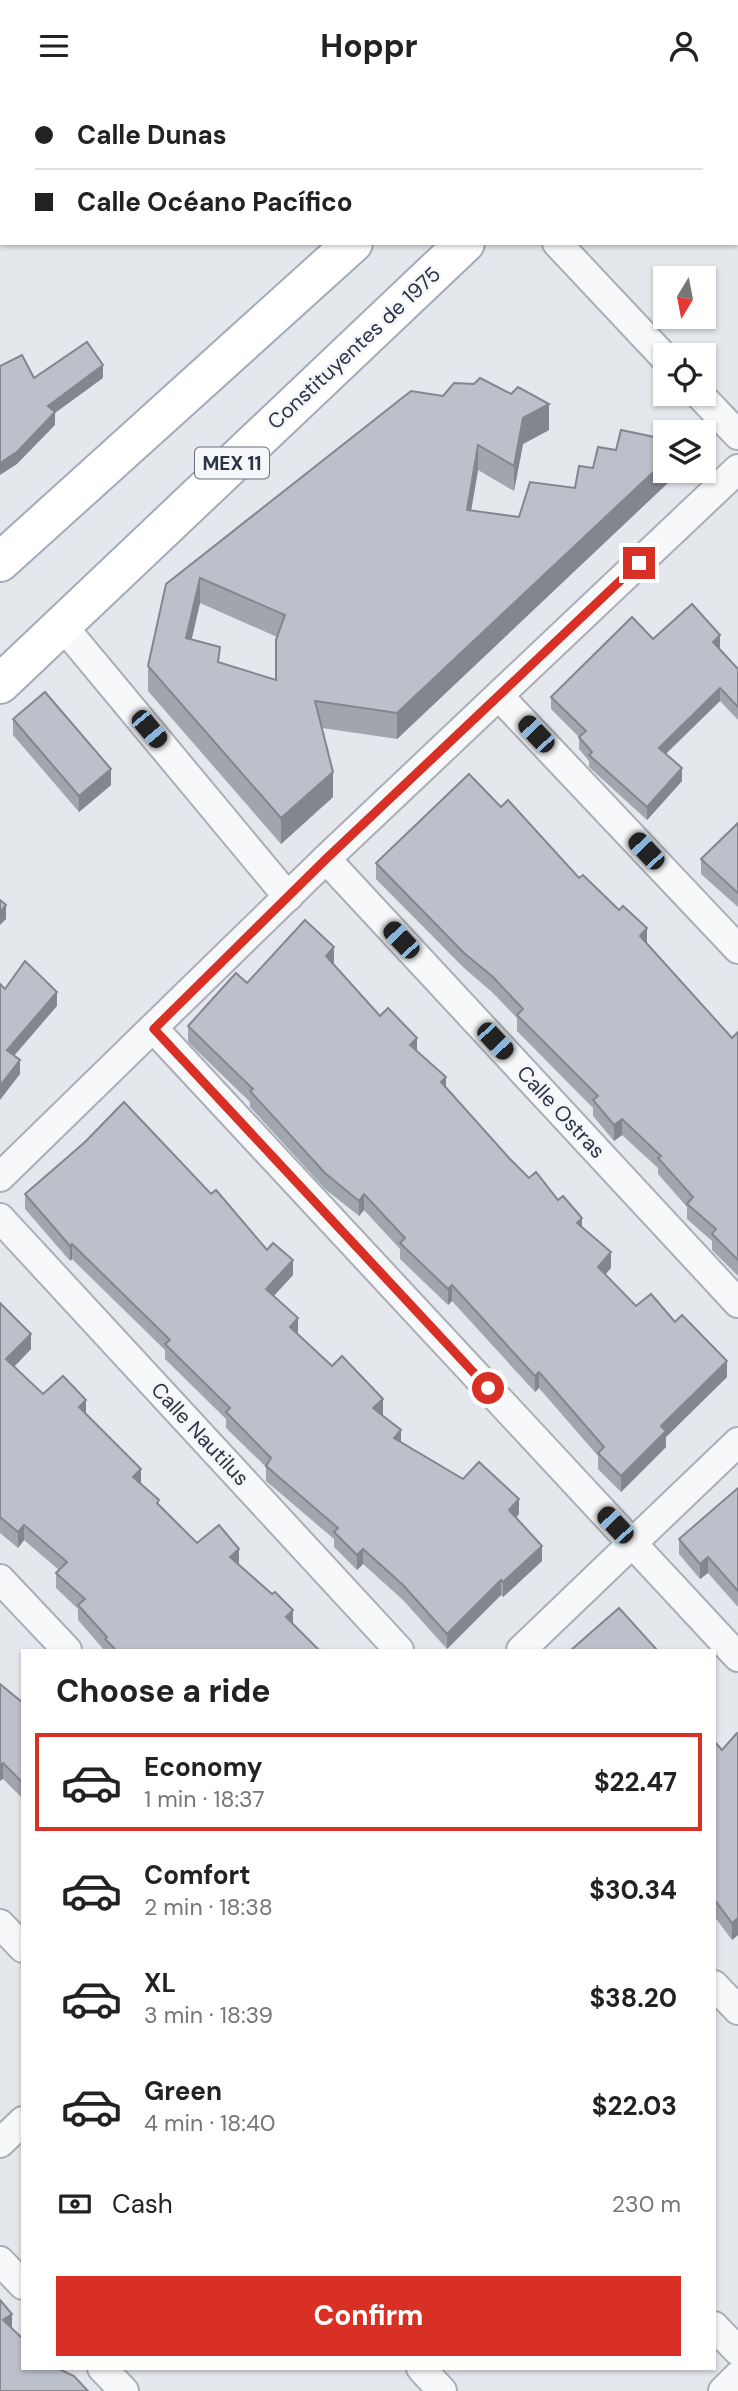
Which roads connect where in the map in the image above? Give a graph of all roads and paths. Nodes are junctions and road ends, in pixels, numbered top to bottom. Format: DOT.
graph roads {
  1 [pos="351,245"];
  2 [pos="463,245"];
  3 [pos="558,245"];
  4 [pos="653,345"];
  5 [pos="710,406"];
  6 [pos="738,435"];
  7 [pos="738,469"];
  8 [pos="0,562"];
  9 [pos="62,625"];
  10 [pos="0,684"];
  11 [pos="499,696"];
  12 [pos="326,859"];
  13 [pos="288,897"];
  14 [pos="738,949"];
  15 [pos="154,1029"];
  16 [pos="0,1177"];
  17 [pos="0,1218"];
  18 [pos="738,1303"];
  19 [pos="738,1442"];
  20 [pos="633,1544"];
  21 [pos="0,1579"];
  22 [pos="67,1649"];
  23 [pos="398,1649"];
  24 [pos="522,1649"];
  25 [pos="738,1657"];
  26 [pos="0,1923"];
  27 [pos="21,1946"];
  28 [pos="716,1987"];
  29 [pos="738,2010"];
  30 [pos="21,2124"];
  31 [pos="0,2143"];
  32 [pos="0,2261"];
  33 [pos="21,2283"];
  34 [pos="716,2328"];
  35 [pos="738,2351"];
  36 [pos="104,2370"];
  37 [pos="423,2370"];
  38 [pos="738,2376"];
  39 [pos="124,2391"];
  40 [pos="442,2391"];
  41 [pos="723,2391"];
  1 -- 8 [label="main road"];
  2 -- 9 [label="main road, Constituyentes de 1975 / MEX 11"];
  3 -- 4 [label="street"];
  5 -- 6 [label="street"];
  7 -- 11 [label="street"];
  9 -- 10 [label="main road, Constituyentes de 1975 / MEX 11"];
  9 -- 13 [label="street"];
  11 -- 12 [label="street"];
  11 -- 14 [label="street"];
  12 -- 13 [label="street"];
  12 -- 18 [label="street, Calle Ostras"];
  13 -- 15 [label="street"];
  15 -- 16 [label="street"];
  15 -- 20 [label="street"];
  17 -- 23 [label="street, Calle Nautilus"];
  19 -- 20 [label="street"];
  20 -- 24 [label="street"];
  20 -- 25 [label="street"];
  21 -- 22 [label="street"];
  26 -- 27 [label="street"];
  28 -- 29 [label="street"];
  30 -- 31 [label="street"];
  32 -- 33 [label="street"];
  34 -- 35 [label="street"];
  36 -- 39 [label="street"];
  37 -- 40 [label="street"];
  38 -- 41 [label="street"];
}
